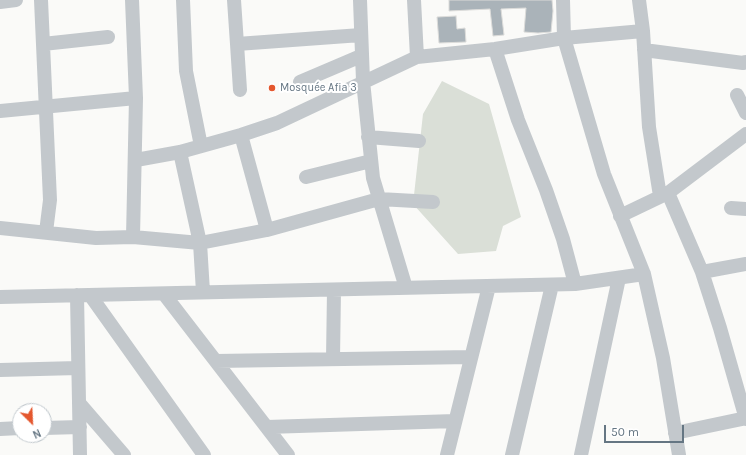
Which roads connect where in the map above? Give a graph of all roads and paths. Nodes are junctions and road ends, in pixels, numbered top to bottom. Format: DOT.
graph roads {
  1 [pos="15,0"];
  2 [pos="41,0"];
  3 [pos="132,0"];
  4 [pos="183,0"];
  5 [pos="234,0"];
  6 [pos="360,0"];
  7 [pos="414,0"];
  8 [pos="563,0"];
  9 [pos="639,0"];
  10 [pos="0,2"];
  11 [pos="643,31"];
  12 [pos="361,35"];
  13 [pos="108,37"];
  14 [pos="564,38"];
  15 [pos="43,44"];
  16 [pos="237,44"];
  17 [pos="495,49"];
  18 [pos="644,50"];
  19 [pos="361,56"];
  20 [pos="417,57"];
  21 [pos="746,62"];
  22 [pos="362,81"];
  23 [pos="300,82"];
  24 [pos="240,90"];
  25 [pos="737,95"];
  26 [pos="136,98"];
  27 [pos="46,106"];
  28 [pos="0,111"];
  29 [pos="746,113"];
  30 [pos="746,134"];
  31 [pos="241,135"];
  32 [pos="368,136"];
  33 [pos="419,141"];
  34 [pos="201,146"];
  35 [pos="180,152"];
  36 [pos="136,160"];
  37 [pos="371,161"];
  38 [pos="306,177"];
  39 [pos="664,194"];
  40 [pos="379,199"];
  41 [pos="433,202"];
  42 [pos="731,208"];
  43 [pos="746,209"];
  44 [pos="620,216"];
  45 [pos="0,228"];
  46 [pos="267,230"];
  47 [pos="46,232"];
  48 [pos="133,237"];
  49 [pos="200,243"];
  50 [pos="746,264"];
  51 [pos="702,272"];
  52 [pos="644,274"];
  53 [pos="619,278"];
  54 [pos="552,284"];
  55 [pos="575,284"];
  56 [pos="489,286"];
  57 [pos="406,288"];
  58 [pos="334,290"];
  59 [pos="203,292"];
  60 [pos="164,294"];
  61 [pos="84,295"];
  62 [pos="0,297"];
  63 [pos="471,357"];
  64 [pos="333,359"];
  65 [pos="216,362"];
  66 [pos="78,368"];
  67 [pos="0,370"];
  68 [pos="80,404"];
  69 [pos="746,418"];
  70 [pos="455,421"];
  71 [pos="80,427"];
  72 [pos="267,427"];
  73 [pos="12,428"];
  74 [pos="52,428"];
  75 [pos="0,429"];
  76 [pos="675,434"];
  77 [pos="80,455"];
  78 [pos="124,455"];
  79 [pos="204,455"];
  80 [pos="288,455"];
  81 [pos="447,455"];
  82 [pos="512,455"];
  83 [pos="581,455"];
  84 [pos="679,455"];
  1 -- 10 [label="street"];
  2 -- 15 [label="street"];
  3 -- 26 [label="street"];
  4 -- 34 [label="street"];
  5 -- 16 [label="street"];
  6 -- 12 [label="street"];
  7 -- 20 [label="street"];
  8 -- 14 [label="street"];
  9 -- 11 [label="street"];
  11 -- 14 [label="street"];
  11 -- 18 [label="street"];
  12 -- 16 [label="street"];
  12 -- 19 [label="street"];
  13 -- 15 [label="street"];
  14 -- 17 [label="street"];
  14 -- 44 [label="street"];
  15 -- 27 [label="street"];
  16 -- 24 [label="street"];
  17 -- 20 [label="street"];
  17 -- 55 [label="street"];
  18 -- 21 [label="street"];
  18 -- 39 [label="street"];
  19 -- 22 [label="street"];
  19 -- 23 [label="street"];
  20 -- 22 [label="street"];
  22 -- 31 [label="street"];
  22 -- 32 [label="street"];
  25 -- 29 [label="street"];
  26 -- 27 [label="street"];
  26 -- 36 [label="street"];
  27 -- 28 [label="street"];
  27 -- 47 [label="street"];
  30 -- 39 [label="street"];
  31 -- 34 [label="street"];
  31 -- 46 [label="street"];
  32 -- 33 [label="street"];
  32 -- 37 [label="street"];
  34 -- 35 [label="street"];
  35 -- 36 [label="street"];
  35 -- 49 [label="street"];
  36 -- 48 [label="street"];
  37 -- 38 [label="street"];
  37 -- 40 [label="street"];
  39 -- 44 [label="street"];
  39 -- 51 [label="street"];
  40 -- 41 [label="street"];
  40 -- 46 [label="street"];
  40 -- 57 [label="street"];
  42 -- 43 [label="street"];
  44 -- 52 [label="street"];
  45 -- 47 [label="street"];
  46 -- 49 [label="street"];
  47 -- 48 [label="street"];
  48 -- 49 [label="street"];
  49 -- 59 [label="street"];
  50 -- 51 [label="street"];
  51 -- 69 [label="street"];
  52 -- 53 [label="street"];
  52 -- 76 [label="street"];
  53 -- 55 [label="street"];
  53 -- 83 [label="street"];
  54 -- 55 [label="street"];
  54 -- 56 [label="street"];
  54 -- 82 [label="street"];
  56 -- 57 [label="street"];
  56 -- 63 [label="street"];
  57 -- 58 [label="street"];
  58 -- 59 [label="street"];
  58 -- 64 [label="street"];
  59 -- 60 [label="street"];
  60 -- 61 [label="street"];
  60 -- 65 [label="street"];
  61 -- 62 [label="street"];
  61 -- 66 [label="street"];
  61 -- 79 [label="street"];
  63 -- 64 [label="street"];
  63 -- 70 [label="street"];
  64 -- 65 [label="street"];
  65 -- 72 [label="street"];
  66 -- 67 [label="street"];
  66 -- 68 [label="street"];
  68 -- 71 [label="street"];
  68 -- 78 [label="street"];
  69 -- 76 [label="street"];
  70 -- 72 [label="street"];
  70 -- 81 [label="street"];
  71 -- 74 [label="street"];
  71 -- 77 [label="street"];
  72 -- 80 [label="street"];
  73 -- 75 [label="street"];
  76 -- 84 [label="street"];
}
